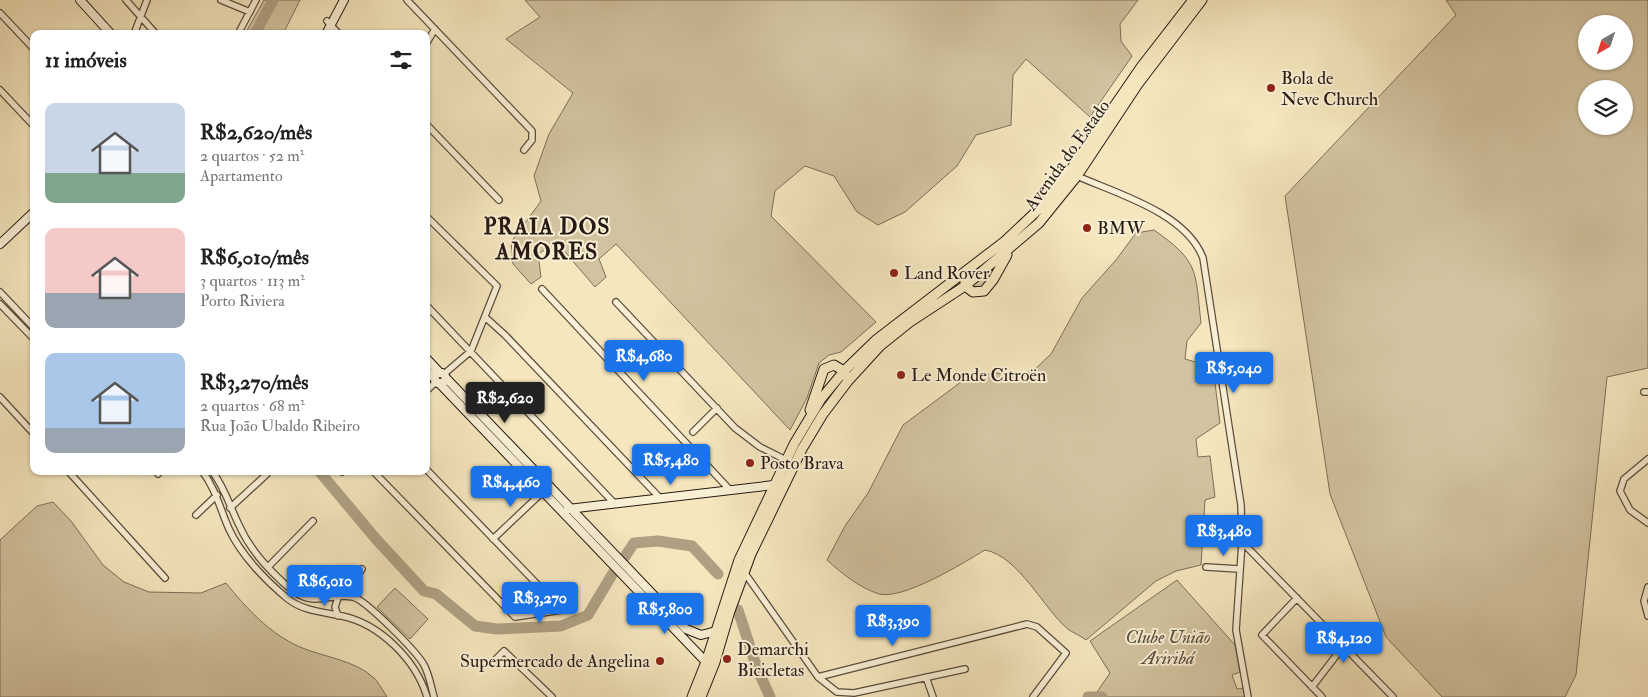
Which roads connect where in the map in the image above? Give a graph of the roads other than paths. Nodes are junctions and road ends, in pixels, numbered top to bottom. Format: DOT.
graph roads {
  1 [pos="80,0"];
  2 [pos="126,0"];
  3 [pos="147,0"];
  4 [pos="221,0"];
  5 [pos="256,0"];
  6 [pos="338,0"];
  7 [pos="344,0"];
  8 [pos="407,0"];
  9 [pos="1192,0"];
  10 [pos="1202,0"];
  11 [pos="250,12"];
  12 [pos="0,13"];
  13 [pos="140,16"];
  14 [pos="329,23"];
  15 [pos="435,29"];
  16 [pos="107,30"];
  17 [pos="135,30"];
  18 [pos="152,30"];
  19 [pos="240,30"];
  20 [pos="324,30"];
  21 [pos="327,30"];
  22 [pos="335,30"];
  23 [pos="430,37"];
  24 [pos="30,45"];
  25 [pos="0,90"];
  26 [pos="30,122"];
  27 [pos="430,128"];
  28 [pos="524,150"];
  29 [pos="1077,176"];
  30 [pos="499,200"];
  31 [pos="30,216"];
  32 [pos="430,220"];
  33 [pos="0,244"];
  34 [pos="1009,250"];
  35 [pos="964,273"];
  36 [pos="965,286"];
  37 [pos="542,289"];
  38 [pos="0,292"];
  39 [pos="616,302"];
  40 [pos="0,304"];
  41 [pos="430,309"];
  42 [pos="486,317"];
  43 [pos="30,324"];
  44 [pos="30,335"];
  45 [pos="471,351"];
  46 [pos="430,364"];
  47 [pos="844,371"];
  48 [pos="430,372"];
  49 [pos="440,378"];
  50 [pos="848,381"];
  51 [pos="430,387"];
  52 [pos="0,397"];
  53 [pos="717,408"];
  54 [pos="806,421"];
  55 [pos="30,430"];
  56 [pos="693,432"];
  57 [pos="1648,459"];
  58 [pos="786,460"];
  59 [pos="430,473"];
  60 [pos="72,475"];
  61 [pos="204,475"];
  62 [pos="214,475"];
  63 [pos="266,475"];
  64 [pos="377,475"];
  65 [pos="774,485"];
  66 [pos="546,489"];
  67 [pos="730,490"];
  68 [pos="217,495"];
  69 [pos="660,498"];
  70 [pos="614,503"];
  71 [pos="232,508"];
  72 [pos="570,508"];
  73 [pos="223,511"];
  74 [pos="561,511"];
  75 [pos="196,515"];
  76 [pos="313,521"];
  77 [pos="1648,523"];
  78 [pos="494,539"];
  79 [pos="1242,542"];
  80 [pos="268,567"];
  81 [pos="1206,567"];
  82 [pos="1240,569"];
  83 [pos="362,570"];
  84 [pos="744,572"];
  85 [pos="165,578"];
  86 [pos="647,587"];
  87 [pos="1648,587"];
  88 [pos="640,593"];
  89 [pos="354,597"];
  90 [pos="338,598"];
  91 [pos="1297,598"];
  92 [pos="338,616"];
  93 [pos="1648,616"];
  94 [pos="1358,628"];
  95 [pos="686,629"];
  96 [pos="716,631"];
  97 [pos="680,635"];
  98 [pos="1344,647"];
  99 [pos="420,659"];
  100 [pos="493,662"];
  101 [pos="706,662"];
  102 [pos="411,666"];
  103 [pos="965,669"];
  104 [pos="428,674"];
  105 [pos="418,677"];
  106 [pos="818,677"];
  107 [pos="926,677"];
  108 [pos="1312,687"];
  109 [pos="426,697"];
  110 [pos="434,697"];
  111 [pos="552,697"];
  112 [pos="692,697"];
  113 [pos="700,697"];
  114 [pos="933,697"];
  115 [pos="1033,697"];
  116 [pos="1248,697"];
  117 [pos="1322,697"];
  118 [pos="1393,697"];
  1 -- 16 [label="main road"];
  2 -- 13 [label="street"];
  3 -- 13 [label="street"];
  4 -- 11 [label="street"];
  5 -- 11 [label="street"];
  6 -- 14 [label="main road"];
  7 -- 14 [label="main road"];
  8 -- 15 [label="street"];
  9 -- 35 [label="main road, Avenida do Estado"];
  10 -- 29 [label="main road, Avenida do Estado"];
  11 -- 19 [label="street"];
  12 -- 24 [label="street"];
  13 -- 17 [label="street"];
  13 -- 18 [label="street"];
  14 -- 20 [label="main road"];
  14 -- 21 [label="main road"];
  14 -- 22 [label="street"];
  15 -- 23 [label="street"];
  15 -- 28 [label="street"];
  25 -- 26 [label="street"];
  27 -- 30 [label="street"];
  29 -- 34 [label="main road, Avenida do Estado"];
  29 -- 79 [label="street"];
  31 -- 33 [label="main road"];
  32 -- 42 [label="street"];
  34 -- 36 [label="main road, Avenida do Estado"];
  34 -- 36 [label="main road"];
  35 -- 36 [label="main road"];
  35 -- 47 [label="main road, Avenida do Estado"];
  36 -- 50 [label="main road, Avenida do Estado"];
  37 -- 67 [label="street"];
  38 -- 43 [label="street"];
  39 -- 53 [label="street"];
  40 -- 44 [label="street"];
  41 -- 45 [label="street"];
  42 -- 45 [label="street"];
  42 -- 69 [label="street"];
  45 -- 49 [label="street"];
  45 -- 70 [label="street"];
  46 -- 49 [label="main road"];
  47 -- 50 [label="main road"];
  47 -- 54 [label="main road, Avenida do Estado"];
  47 -- 54 [label="main road"];
  48 -- 49 [label="main road"];
  49 -- 51 [label="street"];
  49 -- 66 [label="main road"];
  50 -- 84 [label="main road, Avenida do Estado"];
  52 -- 55 [label="street"];
  53 -- 56 [label="street"];
  53 -- 58 [label="street"];
  54 -- 58 [label="main road, Avenida do Estado"];
  57 -- 77 [label="street"];
  58 -- 65 [label="main road, Avenida do Estado"];
  59 -- 78 [label="street"];
  60 -- 85 [label="street"];
  61 -- 68 [label="street"];
  62 -- 71 [label="street"];
  63 -- 71 [label="street"];
  64 -- 78 [label="street"];
  65 -- 67 [label="main road"];
  65 -- 96 [label="main road, Avenida do Estado"];
  66 -- 72 [label="main road"];
  66 -- 74 [label="main road"];
  66 -- 78 [label="street"];
  67 -- 69 [label="main road"];
  68 -- 73 [label="street"];
  68 -- 75 [label="street"];
  69 -- 70 [label="main road"];
  70 -- 72 [label="main road"];
  71 -- 73 [label="street"];
  71 -- 80 [label="street"];
  72 -- 74 [label="main road"];
  72 -- 86 [label="main road"];
  73 -- 92 [label="street"];
  74 -- 88 [label="main road"];
  76 -- 80 [label="street"];
  79 -- 82 [label="street"];
  79 -- 91 [label="street"];
  80 -- 90 [label="street"];
  81 -- 82 [label="street"];
  82 -- 116 [label="street"];
  83 -- 89 [label="street"];
  84 -- 106 [label="street"];
  84 -- 113 [label="main road, Avenida do Estado"];
  86 -- 88 [label="main road"];
  86 -- 95 [label="main road"];
  87 -- 93 [label="street"];
  88 -- 97 [label="main road"];
  89 -- 90 [label="street"];
  89 -- 99 [label="street"];
  90 -- 92 [label="street"];
  91 -- 98 [label="street"];
  91 -- 108 [label="street"];
  92 -- 102 [label="street"];
  94 -- 98 [label="street"];
  95 -- 96 [label="main road"];
  95 -- 97 [label="main road"];
  96 -- 101 [label="main road, Avenida do Estado"];
  97 -- 101 [label="main road"];
  98 -- 108 [label="street"];
  98 -- 118 [label="street"];
  99 -- 102 [label="street"];
  99 -- 104 [label="street"];
  100 -- 111 [label="street"];
  101 -- 112 [label="main road, Avenida do Estado"];
  102 -- 105 [label="street"];
  103 -- 107 [label="street"];
  104 -- 105 [label="street"];
  104 -- 110 [label="street"];
  105 -- 109 [label="street"];
  106 -- 107 [label="street"];
  106 -- 115 [label="street"];
  107 -- 114 [label="street"];
  108 -- 117 [label="street"];
}
